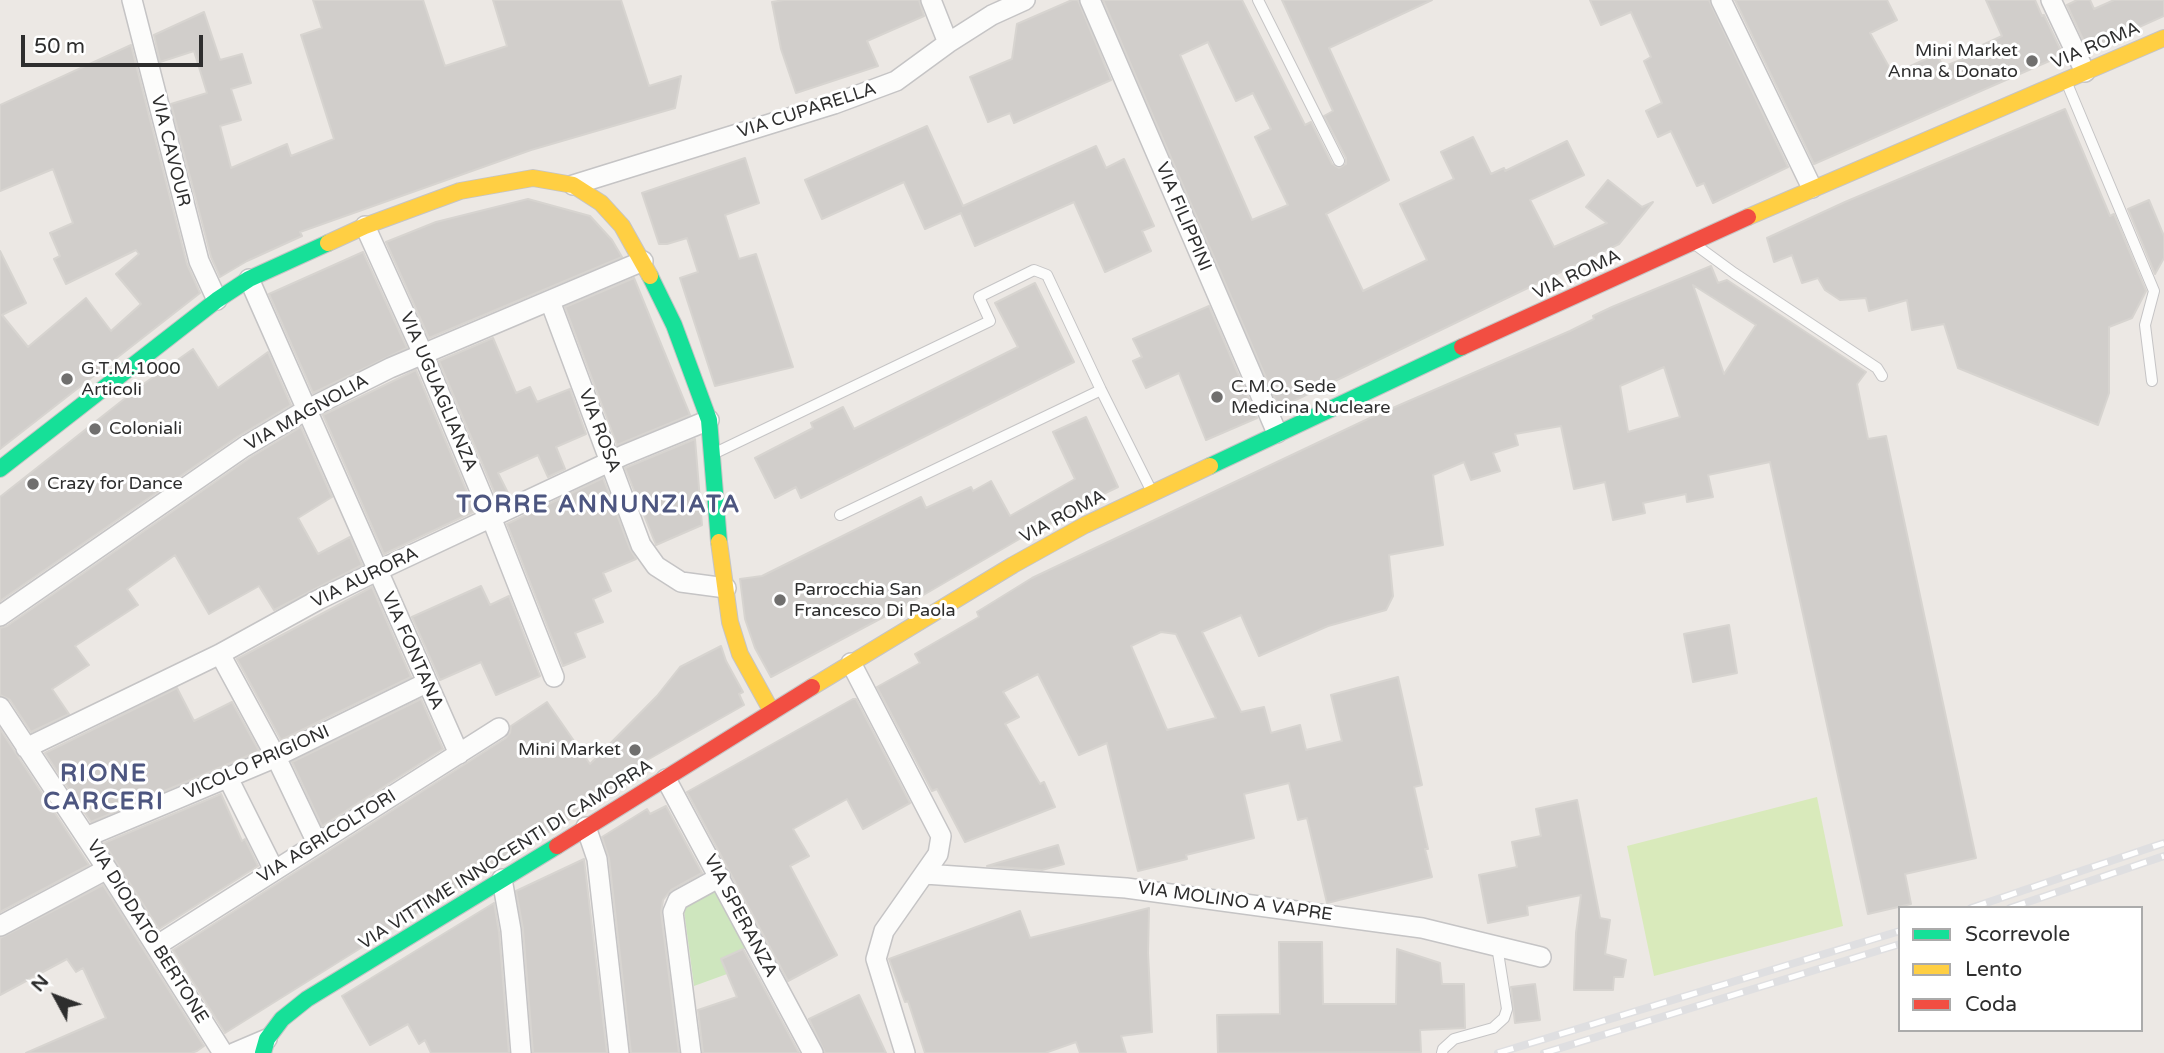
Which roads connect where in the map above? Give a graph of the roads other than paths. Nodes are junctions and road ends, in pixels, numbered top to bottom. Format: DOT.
graph roads {
  1 [pos="132,0"];
  2 [pos="931,0"];
  3 [pos="1025,0"];
  4 [pos="1090,0"];
  5 [pos="1258,0"];
  6 [pos="1721,0"];
  7 [pos="2051,0"];
  8 [pos="2164,38"];
  9 [pos="948,43"];
  10 [pos="2085,72"];
  11 [pos="2066,80"];
  12 [pos="1339,161"];
  13 [pos="573,185"];
  14 [pos="1812,188"];
  15 [pos="365,226"];
  16 [pos="1693,243"];
  17 [pos="643,261"];
  18 [pos="249,279"];
  19 [pos="217,300"];
  20 [pos="550,301"];
  21 [pos="423,354"];
  22 [pos="1882,376"];
  23 [pos="2152,381"];
  24 [pos="1101,390"];
  25 [pos="306,410"];
  26 [pos="709,420"];
  27 [pos="1277,433"];
  28 [pos="712,454"];
  29 [pos="611,461"];
  30 [pos="2,465"];
  31 [pos="1152,492"];
  32 [pos="840,515"];
  33 [pos="491,517"];
  34 [pos="377,572"];
  35 [pos="726,588"];
  36 [pos="0,616"];
  37 [pos="220,654"];
  38 [pos="851,663"];
  39 [pos="554,677"];
  40 [pos="426,682"];
  41 [pos="0,707"];
  42 [pos="772,712"];
  43 [pos="499,728"];
  44 [pos="26,748"];
  45 [pos="458,754"];
  46 [pos="275,757"];
  47 [pos="228,778"];
  48 [pos="666,779"];
  49 [pos="586,827"];
  50 [pos="86,837"];
  51 [pos="317,843"];
  52 [pos="107,869"];
  53 [pos="274,870"];
  54 [pos="925,874"];
  55 [pos="720,877"];
  56 [pos="502,879"];
  57 [pos="0,926"];
  58 [pos="156,946"];
  59 [pos="1497,946"];
  60 [pos="1541,957"];
  61 [pos="265,1046"];
  62 [pos="223,1053"];
  63 [pos="234,1053"];
  64 [pos="521,1053"];
  65 [pos="619,1053"];
  66 [pos="691,1053"];
  67 [pos="813,1053"];
  68 [pos="905,1053"];
  69 [pos="1442,1053"];
  1 -- 19 [label="street, VIA CAVOUR"];
  2 -- 9 [label="street"];
  3 -- 9 [label="street, VIA CUPARELLA"];
  4 -- 27 [label="street, VIA FILIPPINI"];
  5 -- 12 [label="lane"];
  6 -- 14 [label="street"];
  7 -- 10 [label="street"];
  8 -- 10 [label="street, VIA ROMA"];
  9 -- 13 [label="street, VIA CUPARELLA"];
  10 -- 11 [label="street, VIA ROMA"];
  11 -- 14 [label="street, VIA ROMA"];
  11 -- 23 [label="lane"];
  13 -- 15 [label="street"];
  13 -- 17 [label="street"];
  14 -- 16 [label="street, VIA ROMA"];
  15 -- 18 [label="street"];
  15 -- 21 [label="street, VIA UGUAGLIANZA"];
  16 -- 22 [label="lane"];
  16 -- 27 [label="street, VIA ROMA"];
  17 -- 20 [label="street, VIA MAGNOLIA"];
  17 -- 26 [label="street"];
  18 -- 19 [label="street"];
  18 -- 25 [label="street, VIA FONTANA"];
  19 -- 30 [label="street"];
  20 -- 21 [label="street, VIA MAGNOLIA"];
  20 -- 29 [label="street, VIA ROSA"];
  21 -- 25 [label="street, VIA MAGNOLIA"];
  21 -- 33 [label="street, VIA UGUAGLIANZA"];
  24 -- 28 [label="lane"];
  24 -- 31 [label="lane"];
  24 -- 32 [label="lane"];
  25 -- 34 [label="street, VIA FONTANA"];
  25 -- 36 [label="street, VIA MAGNOLIA"];
  26 -- 28 [label="street"];
  26 -- 29 [label="street, VIA AURORA"];
  27 -- 31 [label="street, VIA ROMA"];
  28 -- 35 [label="street"];
  29 -- 33 [label="street, VIA AURORA"];
  29 -- 35 [label="street, VIA ROSA"];
  31 -- 38 [label="street, VIA ROMA"];
  33 -- 34 [label="street, VIA AURORA"];
  33 -- 39 [label="street, VIA UGUAGLIANZA"];
  34 -- 37 [label="street, VIA AURORA"];
  34 -- 40 [label="street, VIA FONTANA"];
  35 -- 42 [label="street"];
  37 -- 44 [label="street, VIA AURORA"];
  37 -- 46 [label="street"];
  38 -- 42 [label="street, VIA VITTIME INNOCENTI DI CAMORRA"];
  38 -- 54 [label="street"];
  40 -- 45 [label="street, VIA FONTANA"];
  40 -- 46 [label="street, VICOLO PRIGIONI"];
  41 -- 44 [label="street, VIA DIODATO BERTONE"];
  42 -- 48 [label="street, VIA VITTIME INNOCENTI DI CAMORRA"];
  43 -- 45 [label="street, VIA AGRICOLTORI"];
  44 -- 50 [label="street, VIA DIODATO BERTONE"];
  45 -- 51 [label="street, VIA AGRICOLTORI"];
  46 -- 47 [label="street, VICOLO PRIGIONI"];
  46 -- 51 [label="street"];
  47 -- 50 [label="street, VICOLO PRIGIONI"];
  47 -- 53 [label="street"];
  48 -- 49 [label="street, VIA VITTIME INNOCENTI DI CAMORRA"];
  48 -- 55 [label="street, VIA SPERANZA"];
  49 -- 56 [label="street, VIA VITTIME INNOCENTI DI CAMORRA"];
  49 -- 65 [label="street"];
  50 -- 52 [label="street, VIA DIODATO BERTONE"];
  51 -- 53 [label="street, VIA AGRICOLTORI"];
  52 -- 57 [label="street"];
  52 -- 58 [label="street, VIA DIODATO BERTONE"];
  53 -- 58 [label="street, VIA AGRICOLTORI"];
  54 -- 59 [label="street, VIA MOLINO A VAPRE"];
  54 -- 68 [label="street"];
  55 -- 66 [label="street"];
  55 -- 67 [label="street, VIA SPERANZA"];
  56 -- 61 [label="street, VIA VITTIME INNOCENTI DI CAMORRA"];
  56 -- 64 [label="street"];
  58 -- 62 [label="street, VIA DIODATO BERTONE"];
  59 -- 60 [label="street, VIA MOLINO A VAPRE"];
  59 -- 69 [label="lane"];
  61 -- 63 [label="street"];
}
